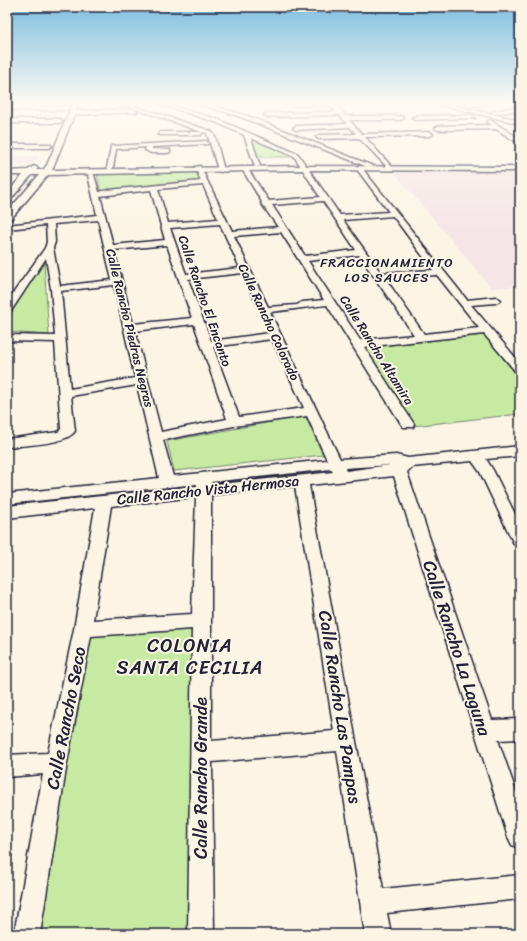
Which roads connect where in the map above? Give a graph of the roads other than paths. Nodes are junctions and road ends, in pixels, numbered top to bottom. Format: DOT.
graph roads {
  1 [pos="24,147"];
  2 [pos="57,147"];
  3 [pos="113,147"];
  4 [pos="149,147"];
  5 [pos="206,147"];
  6 [pos="215,147"];
  7 [pos="251,147"];
  8 [pos="277,147"];
  9 [pos="317,147"];
  10 [pos="371,147"];
  11 [pos="168,151"];
  12 [pos="207,151"];
  13 [pos="7,153"];
  14 [pos="520,165"];
  15 [pos="257,166"];
  16 [pos="303,167"];
  17 [pos="388,167"];
  18 [pos="35,168"];
  19 [pos="110,168"];
  20 [pos="221,168"];
  21 [pos="366,168"];
  22 [pos="7,169"];
  23 [pos="198,169"];
  24 [pos="520,169"];
  25 [pos="47,170"];
  26 [pos="246,170"];
  27 [pos="7,173"];
  28 [pos="91,175"];
  29 [pos="204,184"];
  30 [pos="154,188"];
  31 [pos="97,195"];
  32 [pos="7,198"];
  33 [pos="323,199"];
  34 [pos="266,203"];
  35 [pos="395,214"];
  36 [pos="101,217"];
  37 [pos="7,218"];
  38 [pos="337,218"];
  39 [pos="222,221"];
  40 [pos="50,222"];
  41 [pos="165,226"];
  42 [pos="7,227"];
  43 [pos="283,229"];
  44 [pos="228,234"];
  45 [pos="170,242"];
  46 [pos="49,248"];
  47 [pos="109,248"];
  48 [pos="361,252"];
  49 [pos="303,258"];
  50 [pos="244,270"];
  51 [pos="441,272"];
  52 [pos="379,276"];
  53 [pos="184,277"];
  54 [pos="117,282"];
  55 [pos="56,289"];
  56 [pos="496,300"];
  57 [pos="330,302"];
  58 [pos="464,303"];
  59 [pos="7,309"];
  60 [pos="263,310"];
  61 [pos="198,320"];
  62 [pos="130,328"];
  63 [pos="488,330"];
  64 [pos="274,335"];
  65 [pos="421,337"];
  66 [pos="7,338"];
  67 [pos="59,339"];
  68 [pos="357,344"];
  69 [pos="206,345"];
  70 [pos="520,370"];
  71 [pos="143,380"];
  72 [pos="64,394"];
  73 [pos="312,411"];
  74 [pos="234,422"];
  75 [pos="408,424"];
  76 [pos="157,437"];
  77 [pos="7,442"];
  78 [pos="520,450"];
  79 [pos="476,456"];
  80 [pos="401,464"];
  81 [pos="338,470"];
  82 [pos="301,480"];
  83 [pos="167,482"];
  84 [pos="204,484"];
  85 [pos="7,499"];
  86 [pos="54,500"];
  87 [pos="104,501"];
  88 [pos="7,512"];
  89 [pos="520,540"];
  90 [pos="201,621"];
  91 [pos="83,630"];
  92 [pos="520,729"];
  93 [pos="484,731"];
  94 [pos="345,740"];
  95 [pos="201,752"];
  96 [pos="56,763"];
  97 [pos="7,766"];
  98 [pos="520,837"];
  99 [pos="520,887"];
  100 [pos="373,902"];
  101 [pos="27,934"];
  102 [pos="201,934"];
  103 [pos="378,934"];
  1 -- 13 [label="street"];
  2 -- 25 [label="main road"];
  3 -- 19 [label="street"];
  4 -- 11 [label="street"];
  5 -- 12 [label="street"];
  6 -- 20 [label="street"];
  7 -- 15 [label="street"];
  8 -- 16 [label="street"];
  9 -- 21 [label="street"];
  10 -- 17 [label="street"];
  14 -- 17 [label="main road"];
  15 -- 16 [label="main road"];
  15 -- 20 [label="main road"];
  16 -- 21 [label="main road"];
  16 -- 26 [label="main road"];
  16 -- 33 [label="street"];
  17 -- 21 [label="main road"];
  17 -- 24 [label="main road"];
  18 -- 22 [label="main road"];
  18 -- 25 [label="main road"];
  18 -- 27 [label="main road"];
  18 -- 32 [label="main road"];
  19 -- 23 [label="main road"];
  19 -- 25 [label="main road"];
  20 -- 23 [label="main road"];
  20 -- 26 [label="main road"];
  21 -- 35 [label="street"];
  23 -- 25 [label="main road"];
  23 -- 29 [label="street, Calle Rancho Colorado"];
  25 -- 37 [label="main road"];
  26 -- 34 [label="street, Calle Rancho Altamira"];
  28 -- 31 [label="street, Calle Rancho Piedras Negras"];
  29 -- 30 [label="street"];
  29 -- 39 [label="street, Calle Rancho Colorado"];
  30 -- 31 [label="street"];
  30 -- 41 [label="street, Calle Rancho El Encanto"];
  31 -- 36 [label="street, Calle Rancho Piedras Negras"];
  33 -- 34 [label="street"];
  33 -- 38 [label="street"];
  34 -- 43 [label="street, Calle Rancho Altamira"];
  35 -- 38 [label="street"];
  35 -- 51 [label="street"];
  36 -- 40 [label="street"];
  36 -- 47 [label="street, Calle Rancho Piedras Negras"];
  38 -- 48 [label="street"];
  39 -- 41 [label="street"];
  39 -- 44 [label="street, Calle Rancho Colorado"];
  40 -- 42 [label="street"];
  40 -- 46 [label="street"];
  41 -- 45 [label="street, Calle Rancho El Encanto"];
  43 -- 44 [label="street"];
  43 -- 49 [label="street, Calle Rancho Altamira"];
  44 -- 50 [label="street, Calle Rancho Colorado"];
  45 -- 47 [label="street"];
  45 -- 53 [label="street, Calle Rancho El Encanto"];
  46 -- 55 [label="street"];
  46 -- 59 [label="street"];
  47 -- 54 [label="street, Calle Rancho Piedras Negras"];
  48 -- 49 [label="street"];
  48 -- 52 [label="street"];
  49 -- 57 [label="street, Calle Rancho Altamira"];
  50 -- 53 [label="street"];
  50 -- 60 [label="street, Calle Rancho Colorado"];
  51 -- 52 [label="street"];
  51 -- 58 [label="street"];
  52 -- 65 [label="street"];
  53 -- 61 [label="street, Calle Rancho El Encanto"];
  54 -- 55 [label="street"];
  54 -- 62 [label="street, Calle Rancho Piedras Negras"];
  55 -- 67 [label="street"];
  56 -- 58 [label="street"];
  57 -- 60 [label="street"];
  57 -- 68 [label="street, Calle Rancho Altamira"];
  58 -- 63 [label="street"];
  60 -- 64 [label="street, Calle Rancho Colorado"];
  61 -- 62 [label="street"];
  61 -- 69 [label="street, Calle Rancho El Encanto"];
  62 -- 71 [label="street, Calle Rancho Piedras Negras"];
  63 -- 65 [label="street"];
  63 -- 70 [label="street"];
  64 -- 69 [label="street"];
  64 -- 73 [label="street, Calle Rancho Colorado"];
  65 -- 68 [label="street"];
  66 -- 67 [label="street"];
  67 -- 72 [label="street"];
  68 -- 75 [label="street, Calle Rancho Altamira"];
  69 -- 74 [label="street, Calle Rancho El Encanto"];
  71 -- 72 [label="street"];
  71 -- 76 [label="street, Calle Rancho Piedras Negras"];
  72 -- 77 [label="street"];
  73 -- 74 [label="street"];
  73 -- 81 [label="street, Calle Rancho Colorado"];
  74 -- 76 [label="street"];
  76 -- 83 [label="street, Calle Rancho Piedras Negras"];
  78 -- 79 [label="street, Calle Rancho Vista Hermosa"];
  79 -- 80 [label="street, Calle Rancho Vista Hermosa"];
  79 -- 89 [label="street"];
  80 -- 81 [label="street, Calle Rancho Vista Hermosa"];
  80 -- 93 [label="street, Calle Rancho La Laguna"];
  81 -- 82 [label="street, Calle Rancho Vista Hermosa"];
  81 -- 84 [label="street, Calle Rancho Vista Hermosa"];
  82 -- 84 [label="street, Calle Rancho Vista Hermosa"];
  82 -- 94 [label="street, Calle Rancho Las Pampas"];
  83 -- 84 [label="street, Calle Rancho Vista Hermosa"];
  83 -- 86 [label="street, Calle Rancho Vista Hermosa"];
  84 -- 87 [label="street, Calle Rancho Vista Hermosa"];
  84 -- 90 [label="street, Calle Rancho Grande"];
  85 -- 86 [label="street, Calle Rancho Vista Hermosa"];
  86 -- 87 [label="street, Calle Rancho Vista Hermosa"];
  86 -- 88 [label="street, Calle Rancho Vista Hermosa"];
  87 -- 91 [label="street, Calle Rancho Seco"];
  90 -- 91 [label="street"];
  90 -- 95 [label="street, Calle Rancho Grande"];
  91 -- 96 [label="street, Calle Rancho Seco"];
  92 -- 93 [label="street"];
  93 -- 98 [label="street, Calle Rancho La Laguna"];
  94 -- 95 [label="street"];
  94 -- 100 [label="street, Calle Rancho Las Pampas"];
  95 -- 102 [label="street, Calle Rancho Grande"];
  96 -- 97 [label="street"];
  96 -- 101 [label="street, Calle Rancho Seco"];
  99 -- 100 [label="street"];
  100 -- 103 [label="street, Calle Rancho Las Pampas"];
}
